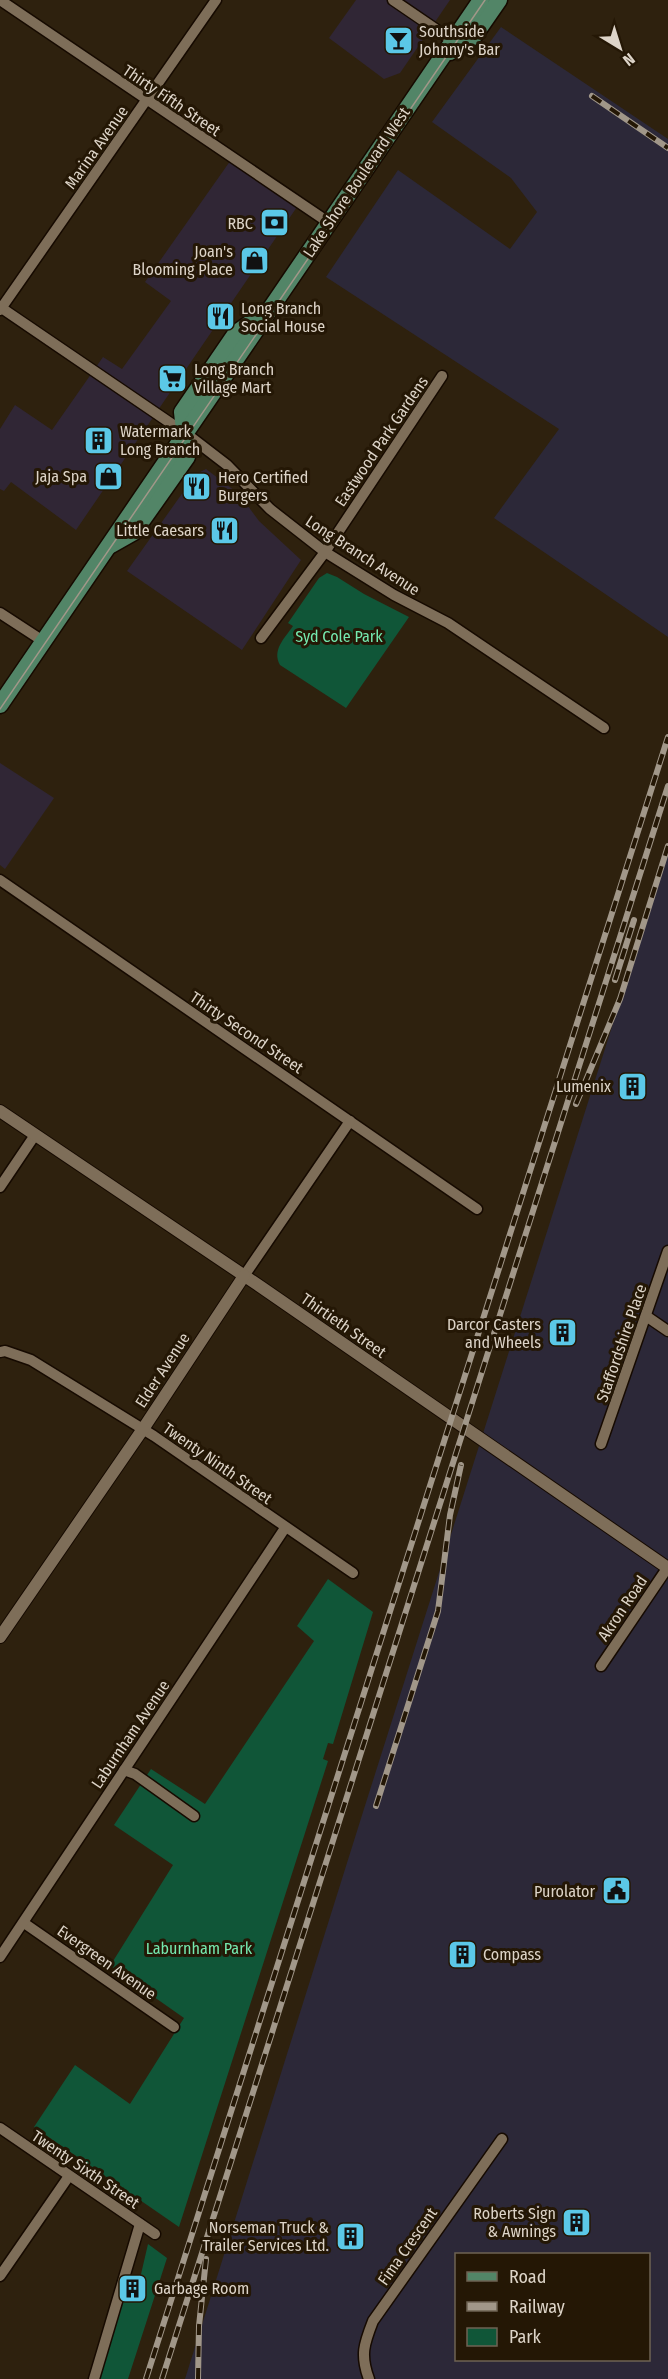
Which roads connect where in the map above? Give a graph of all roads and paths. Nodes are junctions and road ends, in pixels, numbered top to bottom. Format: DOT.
graph roads {
  1 [pos="0,0"];
  2 [pos="216,0"];
  3 [pos="393,0"];
  4 [pos="481,0"];
  5 [pos="500,0"];
  6 [pos="453,42"];
  7 [pos="442,57"];
  8 [pos="147,101"];
  9 [pos="328,222"];
  10 [pos="0,308"];
  11 [pos="442,376"];
  12 [pos="185,433"];
  13 [pos="325,552"];
  14 [pos="0,613"];
  15 [pos="261,638"];
  16 [pos="43,641"];
  17 [pos="0,705"];
  18 [pos="604,728"];
  19 [pos="0,880"];
  20 [pos="0,1111"];
  21 [pos="350,1121"];
  22 [pos="35,1135"];
  23 [pos="0,1187"];
  24 [pos="477,1209"];
  25 [pos="668,1251"];
  26 [pos="244,1276"];
  27 [pos="646,1316"];
  28 [pos="668,1331"];
  29 [pos="0,1352"];
  30 [pos="143,1429"];
  31 [pos="601,1444"];
  32 [pos="285,1528"];
  33 [pos="668,1567"];
  34 [pos="353,1573"];
  35 [pos="0,1637"];
  36 [pos="601,1666"];
  37 [pos="124,1770"];
  38 [pos="194,1816"];
  39 [pos="24,1923"];
  40 [pos="0,1957"];
  41 [pos="174,2027"];
  42 [pos="0,2128"];
  43 [pos="501,2139"];
  44 [pos="69,2176"];
  45 [pos="140,2224"];
  46 [pos="155,2234"];
  47 [pos="0,2276"];
  48 [pos="94,2379"];
  49 [pos="369,2379"];
  1 -- 8 [label="street, Thirty Fifth Street"];
  2 -- 8 [label="street, Marina Avenue"];
  3 -- 6 [label="street"];
  4 -- 6 [label="main road, Lake Shore Boulevard West"];
  5 -- 7 [label="main road, Lake Shore Boulevard West"];
  6 -- 7 [label="main road, Lake Shore Boulevard West"];
  7 -- 9 [label="main road, Lake Shore Boulevard West"];
  8 -- 9 [label="street, Thirty Fifth Street"];
  8 -- 10 [label="street, Marina Avenue"];
  9 -- 12 [label="main road, Lake Shore Boulevard West"];
  10 -- 12 [label="street, Long Branch Avenue"];
  11 -- 13 [label="street, Eastwood Park Gardens"];
  12 -- 13 [label="street, Long Branch Avenue"];
  12 -- 16 [label="main road, Lake Shore Boulevard West"];
  13 -- 15 [label="street, Eastwood Park Gardens"];
  13 -- 18 [label="street, Long Branch Avenue"];
  14 -- 16 [label="street"];
  16 -- 17 [label="main road, Lake Shore Boulevard West"];
  19 -- 21 [label="street, Thirty Second Street"];
  20 -- 22 [label="street, Thirtieth Street"];
  21 -- 24 [label="street, Thirty Second Street"];
  21 -- 26 [label="street, Elder Avenue"];
  22 -- 23 [label="street"];
  22 -- 26 [label="street, Thirtieth Street"];
  25 -- 27 [label="street, Staffordshire Place"];
  26 -- 30 [label="street, Elder Avenue"];
  26 -- 33 [label="street, Thirtieth Street"];
  27 -- 28 [label="street"];
  27 -- 31 [label="street, Staffordshire Place"];
  29 -- 30 [label="street, Twenty Ninth Street"];
  30 -- 32 [label="street, Twenty Ninth Street"];
  30 -- 35 [label="street, Elder Avenue"];
  32 -- 34 [label="street, Twenty Ninth Street"];
  32 -- 37 [label="street, Laburnham Avenue"];
  33 -- 36 [label="street, Akron Road"];
  37 -- 38 [label="street"];
  37 -- 39 [label="street, Laburnham Avenue"];
  39 -- 40 [label="street, Laburnham Avenue"];
  39 -- 41 [label="street, Evergreen Avenue"];
  42 -- 44 [label="street, Twenty Sixth Street"];
  43 -- 49 [label="street, Fima Crescent"];
  44 -- 45 [label="street, Twenty Sixth Street"];
  44 -- 47 [label="street"];
  45 -- 46 [label="street, Twenty Sixth Street"];
  45 -- 48 [label="street"];
}
